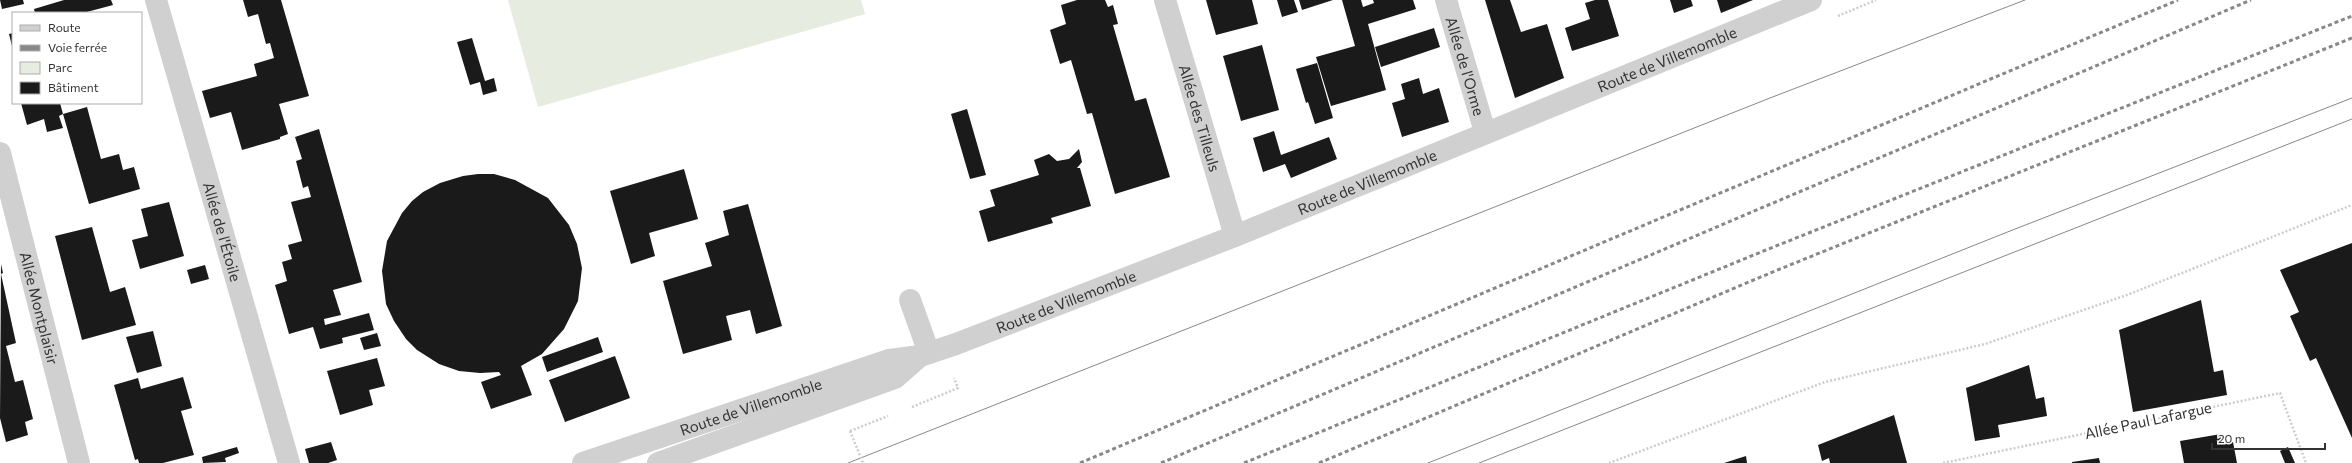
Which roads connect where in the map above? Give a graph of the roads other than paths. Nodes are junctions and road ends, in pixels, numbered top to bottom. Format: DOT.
graph roads {
  1 [pos="156,0"];
  2 [pos="1165,0"];
  3 [pos="1446,0"];
  4 [pos="1811,0"];
  5 [pos="1790,4"];
  6 [pos="1485,132"];
  7 [pos="0,153"];
  8 [pos="1235,236"];
  9 [pos="910,300"];
  10 [pos="924,355"];
  11 [pos="79,463"];
  12 [pos="289,463"];
  13 [pos="583,463"];
  14 [pos="658,463"];
  1 -- 12 [label="street, Allée de l'Étoile"];
  2 -- 8 [label="street, Allée des Tilleuls"];
  3 -- 6 [label="street, Allée de l'Orme"];
  4 -- 5 [label="street, Route de Villemomble"];
  5 -- 6 [label="street, Route de Villemomble"];
  6 -- 8 [label="street, Route de Villemomble"];
  7 -- 11 [label="street, Allée Montplaisir"];
  8 -- 10 [label="street, Route de Villemomble"];
  9 -- 10 [label="street"];
  10 -- 13 [label="street, Route de Villemomble"];
  10 -- 14 [label="street, Route de Villemomble"];
}
